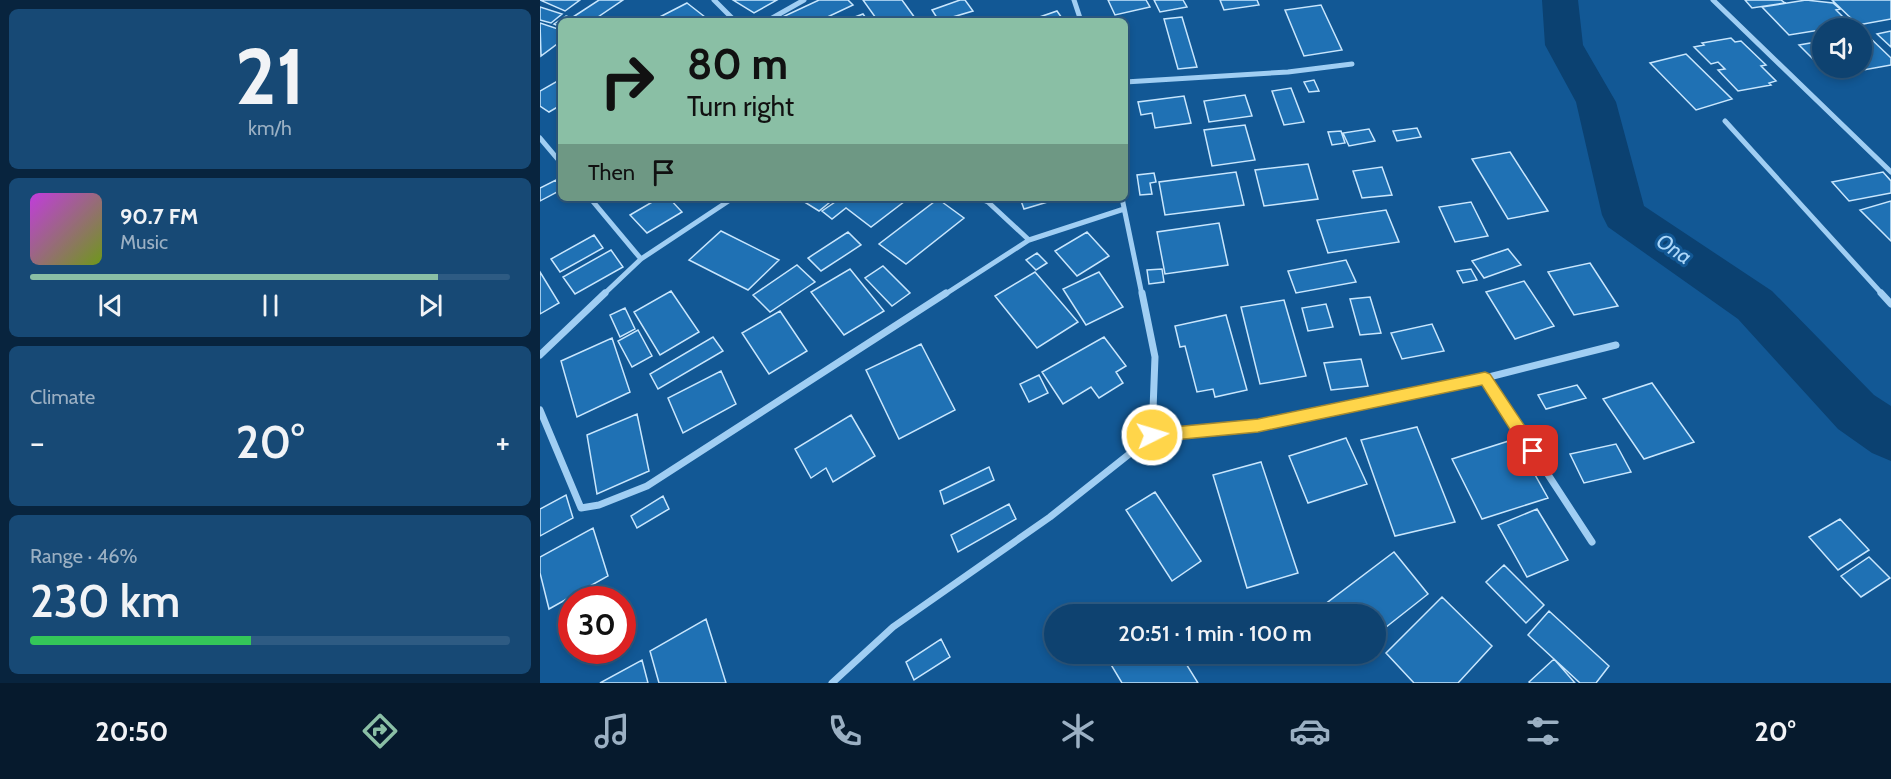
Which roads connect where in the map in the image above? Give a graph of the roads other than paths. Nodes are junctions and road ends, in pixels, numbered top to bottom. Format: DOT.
graph roads {
  1 [pos="714,0"];
  2 [pos="804,0"];
  3 [pos="1074,0"];
  4 [pos="1713,0"];
  5 [pos="732,18"];
  6 [pos="772,18"];
  7 [pos="1080,18"];
  8 [pos="1352,64"];
  9 [pos="1128,82"];
  10 [pos="1725,121"];
  11 [pos="540,138"];
  12 [pos="558,159"];
  13 [pos="1891,172"];
  14 [pos="592,201"];
  15 [pos="728,201"];
  16 [pos="986,201"];
  17 [pos="1123,201"];
  18 [pos="1124,209"];
  19 [pos="1029,240"];
  20 [pos="640,259"];
  21 [pos="1891,304"];
  22 [pos="1616,345"];
  23 [pos="540,355"];
  24 [pos="1485,378"];
  25 [pos="540,410"];
  26 [pos="1152,435"];
  27 [pos="1592,542"];
  28 [pos="832,683"];
  1 -- 5 [label="street"];
  2 -- 6 [label="street"];
  3 -- 7 [label="street"];
  4 -- 13 [label="street"];
  8 -- 9 [label="street"];
  10 -- 21 [label="street"];
  11 -- 12 [label="street"];
  14 -- 20 [label="street"];
  15 -- 20 [label="street"];
  16 -- 19 [label="street"];
  17 -- 18 [label="street"];
  18 -- 19 [label="street"];
  18 -- 26 [label="street"];
  19 -- 25 [label="street"];
  20 -- 23 [label="street"];
  22 -- 24 [label="street"];
  24 -- 26 [label="street"];
  24 -- 27 [label="street"];
  26 -- 28 [label="street"];
}
